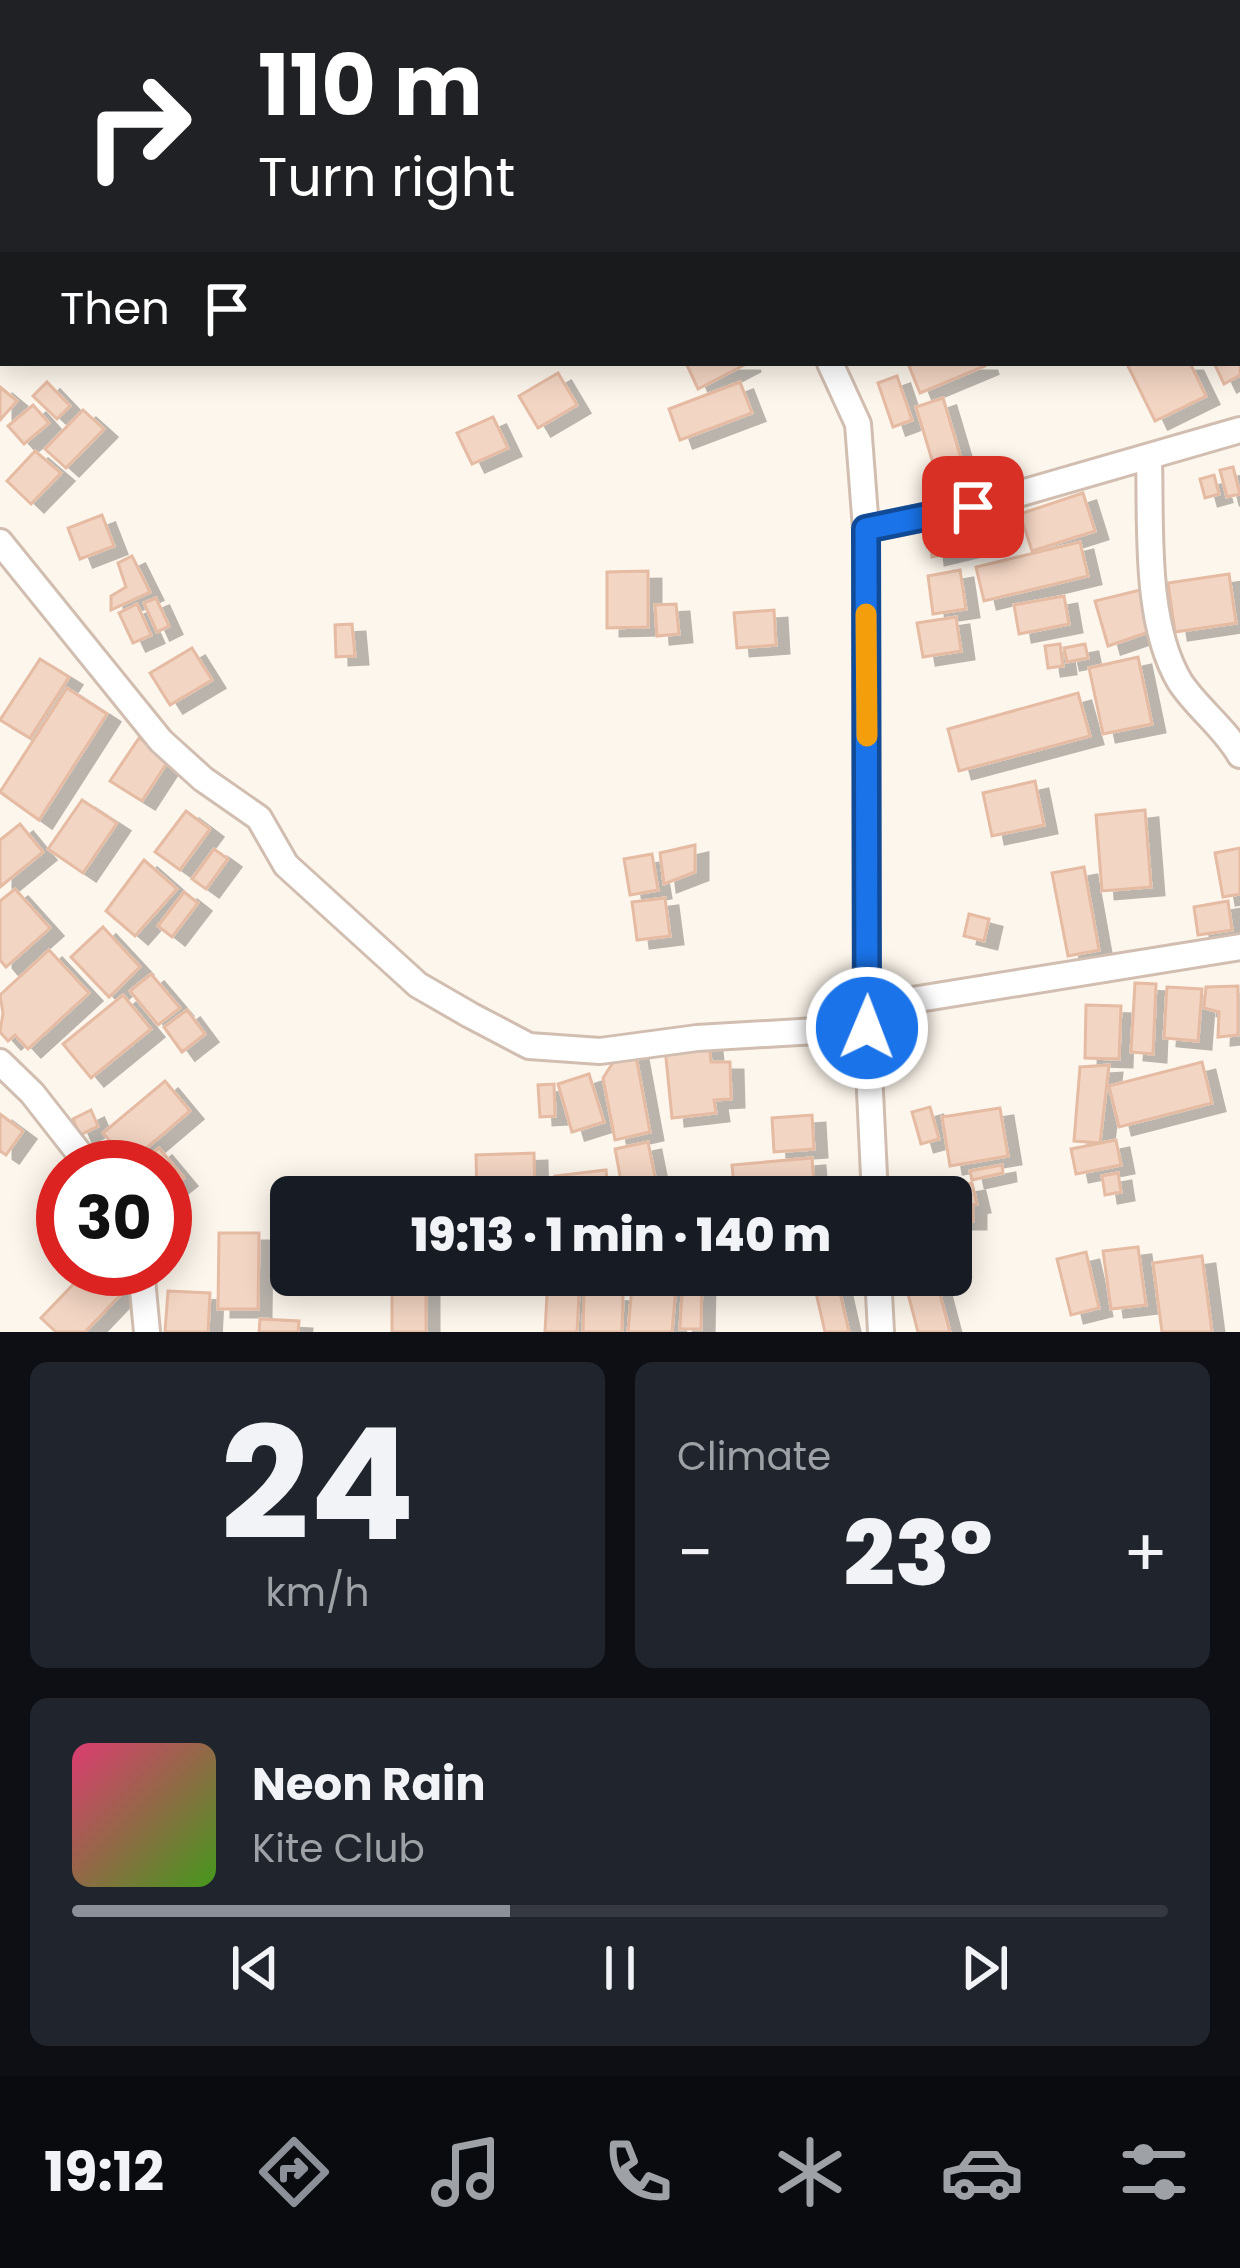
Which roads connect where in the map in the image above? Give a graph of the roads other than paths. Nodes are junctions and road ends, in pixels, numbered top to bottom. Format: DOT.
graph roads {
  1 [pos="831,366"];
  2 [pos="1240,430"];
  3 [pos="1149,458"];
  4 [pos="866,529"];
  5 [pos="0,542"];
  6 [pos="1240,755"];
  7 [pos="1240,947"];
  8 [pos="868,1017"];
  9 [pos="0,1062"];
  10 [pos="69,1140"];
  11 [pos="874,1176"];
  12 [pos="144,1296"];
  13 [pos="879,1296"];
  14 [pos="147,1332"];
  15 [pos="881,1332"];
  1 -- 4 [label="street"];
  2 -- 3 [label="street"];
  3 -- 4 [label="street"];
  3 -- 6 [label="street"];
  4 -- 8 [label="street"];
  5 -- 8 [label="street"];
  7 -- 8 [label="street"];
  8 -- 11 [label="street"];
  9 -- 10 [label="street"];
  12 -- 14 [label="street"];
  13 -- 15 [label="street"];
}
